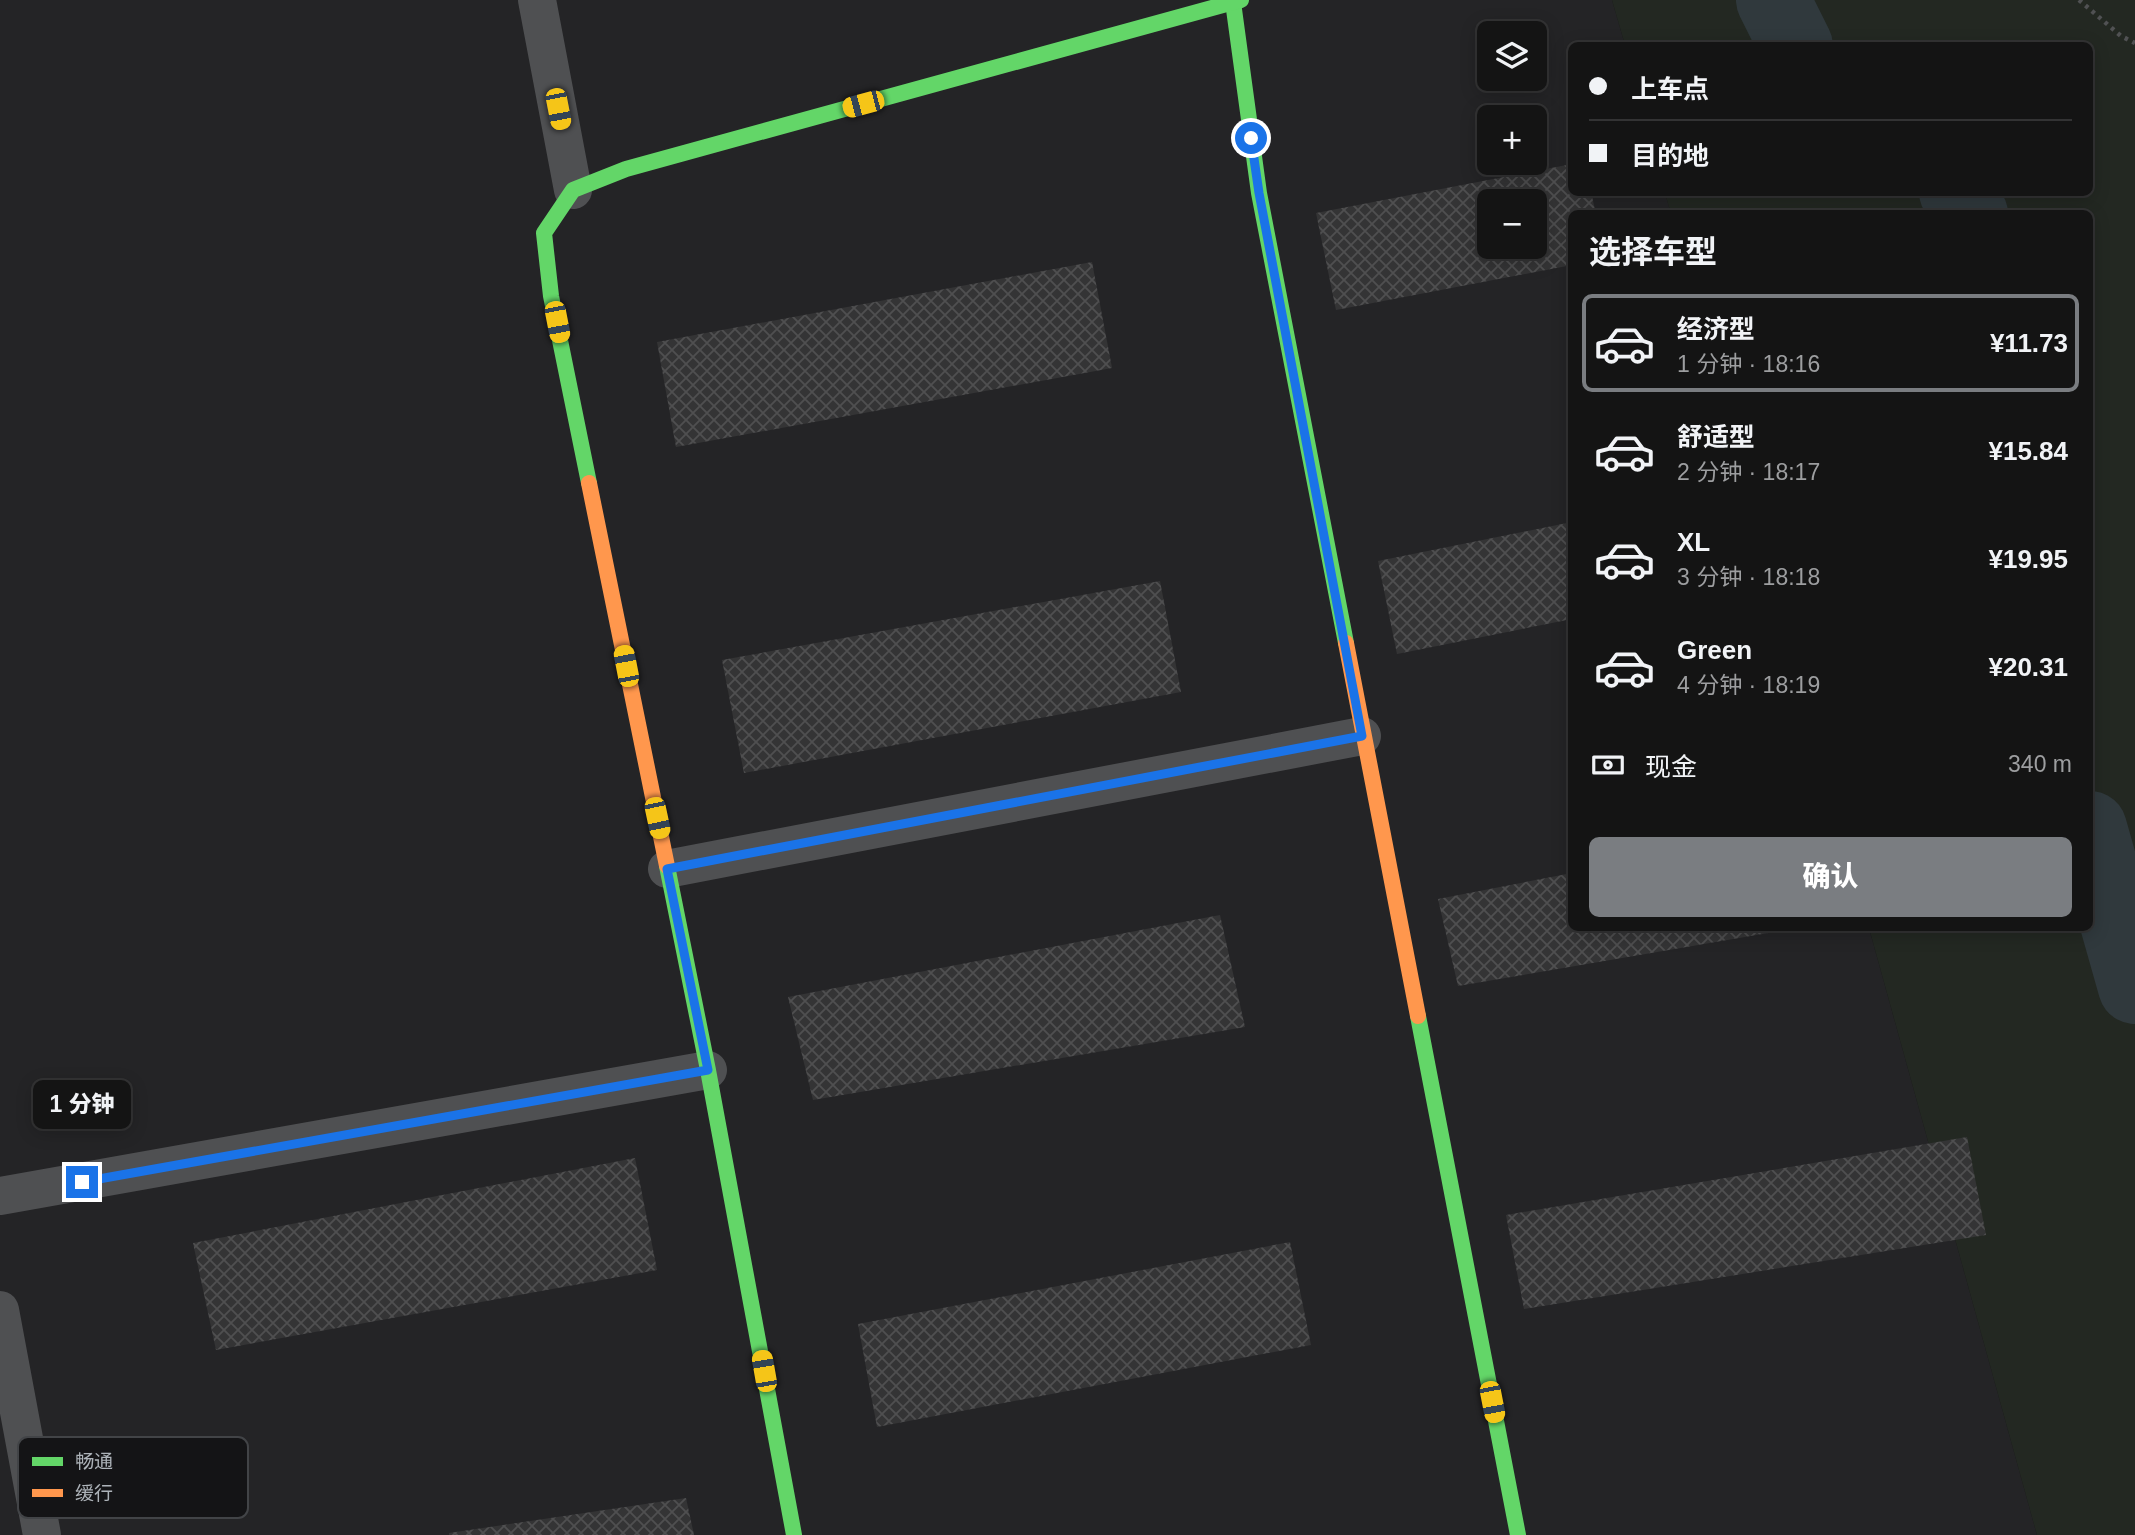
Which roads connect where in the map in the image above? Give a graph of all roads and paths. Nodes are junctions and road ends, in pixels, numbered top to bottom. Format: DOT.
graph roads {
  1 [pos="537,0"];
  2 [pos="2079,0"];
  3 [pos="1237,1"];
  4 [pos="2135,43"];
  5 [pos="573,190"];
  6 [pos="1362,736"];
  7 [pos="667,869"];
  8 [pos="708,1070"];
  9 [pos="0,1196"];
  10 [pos="0,1310"];
  11 [pos="24,1437"];
  12 [pos="794,1535"];
  13 [pos="1518,1535"];
  1 -- 5 [label="street"];
  2 -- 4 [label="path"];
  3 -- 5 [label="street"];
  3 -- 6 [label="street"];
  5 -- 7 [label="street"];
  6 -- 7 [label="street"];
  6 -- 13 [label="street"];
  7 -- 8 [label="street"];
  8 -- 9 [label="street"];
  8 -- 12 [label="street"];
  10 -- 11 [label="street"];
}
